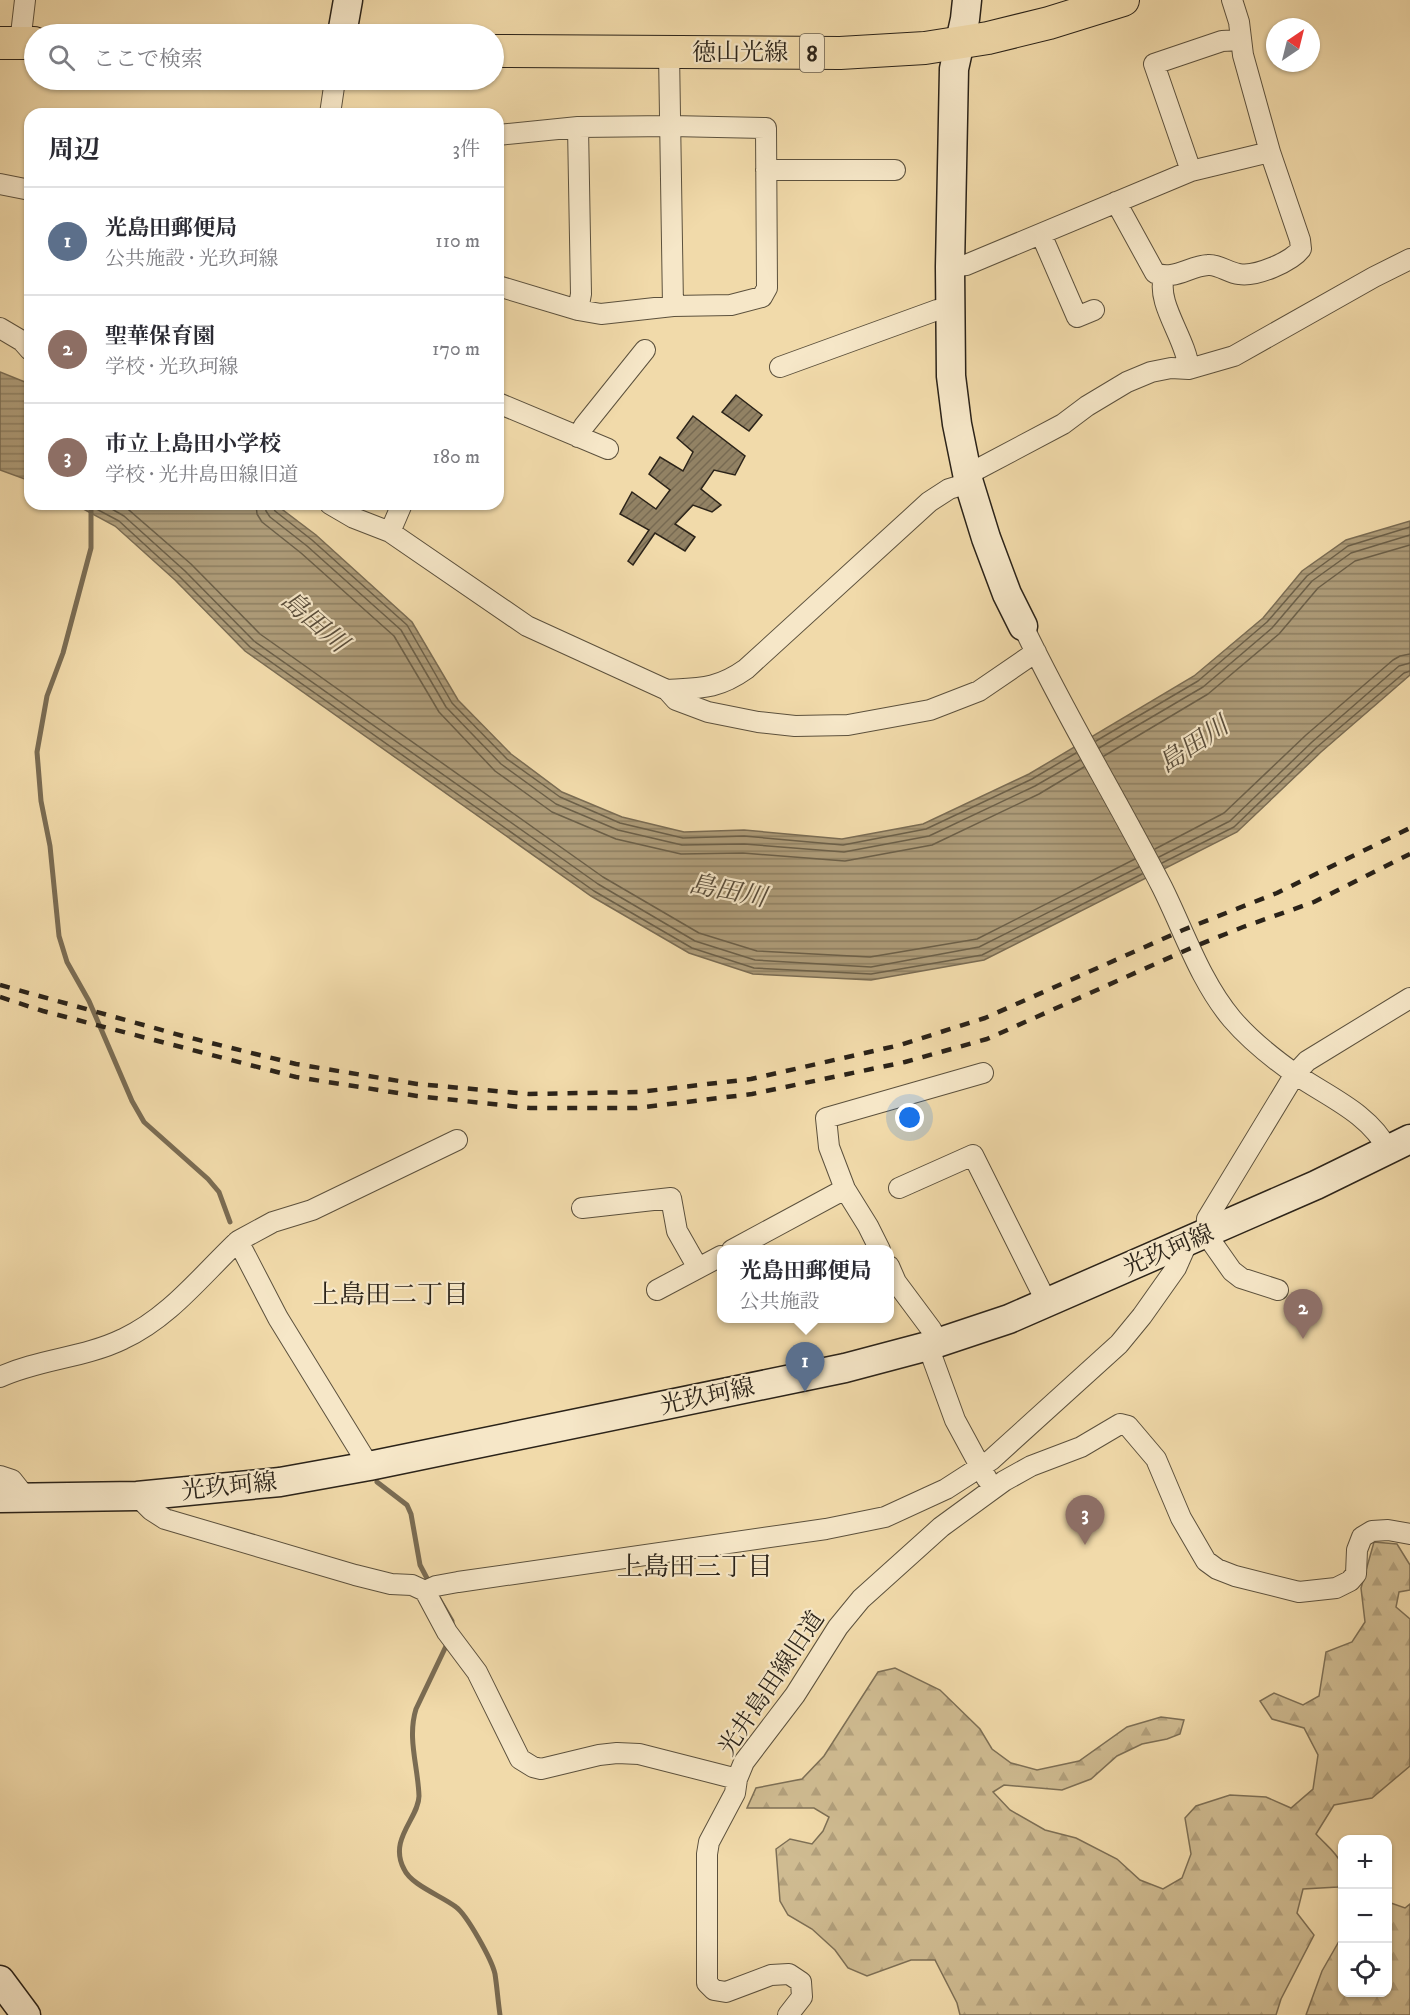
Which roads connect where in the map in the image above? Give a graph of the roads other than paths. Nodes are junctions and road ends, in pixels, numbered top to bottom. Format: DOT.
graph roads {
  1 [pos="25,0"];
  2 [pos="348,0"];
  3 [pos="967,0"];
  4 [pos="1123,0"];
  5 [pos="1232,0"];
  6 [pos="344,24"];
  7 [pos="1241,40"];
  8 [pos="960,43"];
  9 [pos="18,44"];
  10 [pos="504,51"];
  11 [pos="669,52"];
  12 [pos="334,90"];
  13 [pos="331,108"];
  14 [pos="671,126"];
  15 [pos="578,127"];
  16 [pos="504,134"];
  17 [pos="1270,152"];
  18 [pos="766,170"];
  19 [pos="895,170"];
  20 [pos="1191,171"];
  21 [pos="0,184"];
  22 [pos="24,189"];
  23 [pos="1116,202"];
  24 [pos="1041,234"];
  25 [pos="1410,259"];
  26 [pos="950,267"];
  27 [pos="1164,277"];
  28 [pos="504,288"];
  29 [pos="673,306"];
  30 [pos="950,309"];
  31 [pos="578,310"];
  32 [pos="1094,310"];
  33 [pos="0,328"];
  34 [pos="24,340"];
  35 [pos="645,350"];
  36 [pos="780,367"];
  37 [pos="1189,369"];
  38 [pos="504,406"];
  39 [pos="578,437"];
  40 [pos="608,449"];
  41 [pos="968,478"];
  42 [pos="340,510"];
  43 [pos="399,510"];
  44 [pos="390,532"];
  45 [pos="1023,626"];
  46 [pos="1040,660"];
  47 [pos="667,690"];
  48 [pos="1410,998"];
  49 [pos="983,1073"];
  50 [pos="1295,1074"];
  51 [pos="457,1140"];
  52 [pos="1399,1144"];
  53 [pos="899,1188"];
  54 [pos="844,1189"];
  55 [pos="582,1208"];
  56 [pos="1197,1237"];
  57 [pos="238,1241"];
  58 [pos="741,1245"];
  59 [pos="878,1245"];
  60 [pos="717,1258"];
  61 [pos="698,1268"];
  62 [pos="894,1277"];
  63 [pos="657,1290"];
  64 [pos="1278,1290"];
  65 [pos="1047,1303"];
  66 [pos="933,1344"];
  67 [pos="0,1377"];
  68 [pos="369,1466"];
  69 [pos="980,1468"];
  70 [pos="0,1476"];
  71 [pos="993,1489"];
  72 [pos="137,1496"];
  73 [pos="14,1498"];
  74 [pos="1410,1534"];
  75 [pos="430,1589"];
  76 [pos="737,1779"];
  77 [pos="0,1980"];
  78 [pos="26,2015"];
  79 [pos="788,2015"];
  1 -- 9 [label="street"];
  2 -- 6 [label="main road"];
  3 -- 8 [label="main road"];
  4 -- 8 [label="main road, 徳山光線 / 8"];
  5 -- 7 [label="street"];
  7 -- 17 [label="street"];
  7 -- 20 [label="street"];
  8 -- 11 [label="main road, 徳山光線 / 8"];
  8 -- 26 [label="main road"];
  10 -- 11 [label="main road, 徳山光線 / 8"];
  11 -- 14 [label="street"];
  12 -- 13 [label="street"];
  14 -- 15 [label="street"];
  14 -- 18 [label="street"];
  14 -- 29 [label="street"];
  15 -- 16 [label="street"];
  15 -- 31 [label="street"];
  17 -- 20 [label="street"];
  17 -- 27 [label="street"];
  18 -- 19 [label="street"];
  18 -- 29 [label="street"];
  20 -- 23 [label="street"];
  21 -- 22 [label="street"];
  23 -- 24 [label="street"];
  23 -- 27 [label="street"];
  24 -- 26 [label="street"];
  24 -- 32 [label="street"];
  25 -- 37 [label="street"];
  26 -- 30 [label="main road"];
  27 -- 37 [label="street"];
  28 -- 31 [label="street"];
  29 -- 31 [label="street"];
  30 -- 36 [label="street"];
  30 -- 41 [label="main road"];
  33 -- 34 [label="street"];
  35 -- 39 [label="street"];
  37 -- 41 [label="street"];
  38 -- 39 [label="street"];
  39 -- 40 [label="street"];
  41 -- 45 [label="main road"];
  41 -- 47 [label="street"];
  42 -- 44 [label="street"];
  43 -- 44 [label="street"];
  44 -- 47 [label="street"];
  45 -- 46 [label="street"];
  46 -- 47 [label="street"];
  46 -- 50 [label="street"];
  48 -- 50 [label="street"];
  49 -- 54 [label="street"];
  50 -- 52 [label="street"];
  50 -- 56 [label="street"];
  51 -- 57 [label="street"];
  52 -- 56 [label="main road, 光玖珂線"];
  53 -- 65 [label="street"];
  54 -- 58 [label="street"];
  54 -- 59 [label="street"];
  55 -- 61 [label="street"];
  56 -- 64 [label="street"];
  56 -- 65 [label="main road, 光玖珂線"];
  56 -- 69 [label="street"];
  57 -- 67 [label="street"];
  57 -- 68 [label="street"];
  60 -- 61 [label="street"];
  61 -- 63 [label="street"];
  62 -- 66 [label="street"];
  65 -- 66 [label="main road, 光玖珂線"];
  66 -- 68 [label="main road, 光玖珂線"];
  66 -- 69 [label="street"];
  68 -- 72 [label="main road, 光玖珂線"];
  69 -- 71 [label="street"];
  69 -- 75 [label="street"];
  70 -- 73 [label="street"];
  71 -- 74 [label="street, 光井島田線旧道"];
  71 -- 76 [label="street, 光井島田線旧道"];
  72 -- 73 [label="main road, 光玖珂線"];
  72 -- 75 [label="street"];
  75 -- 76 [label="street"];
  76 -- 79 [label="street, 光井島田線旧道"];
  77 -- 78 [label="main road"];
}
